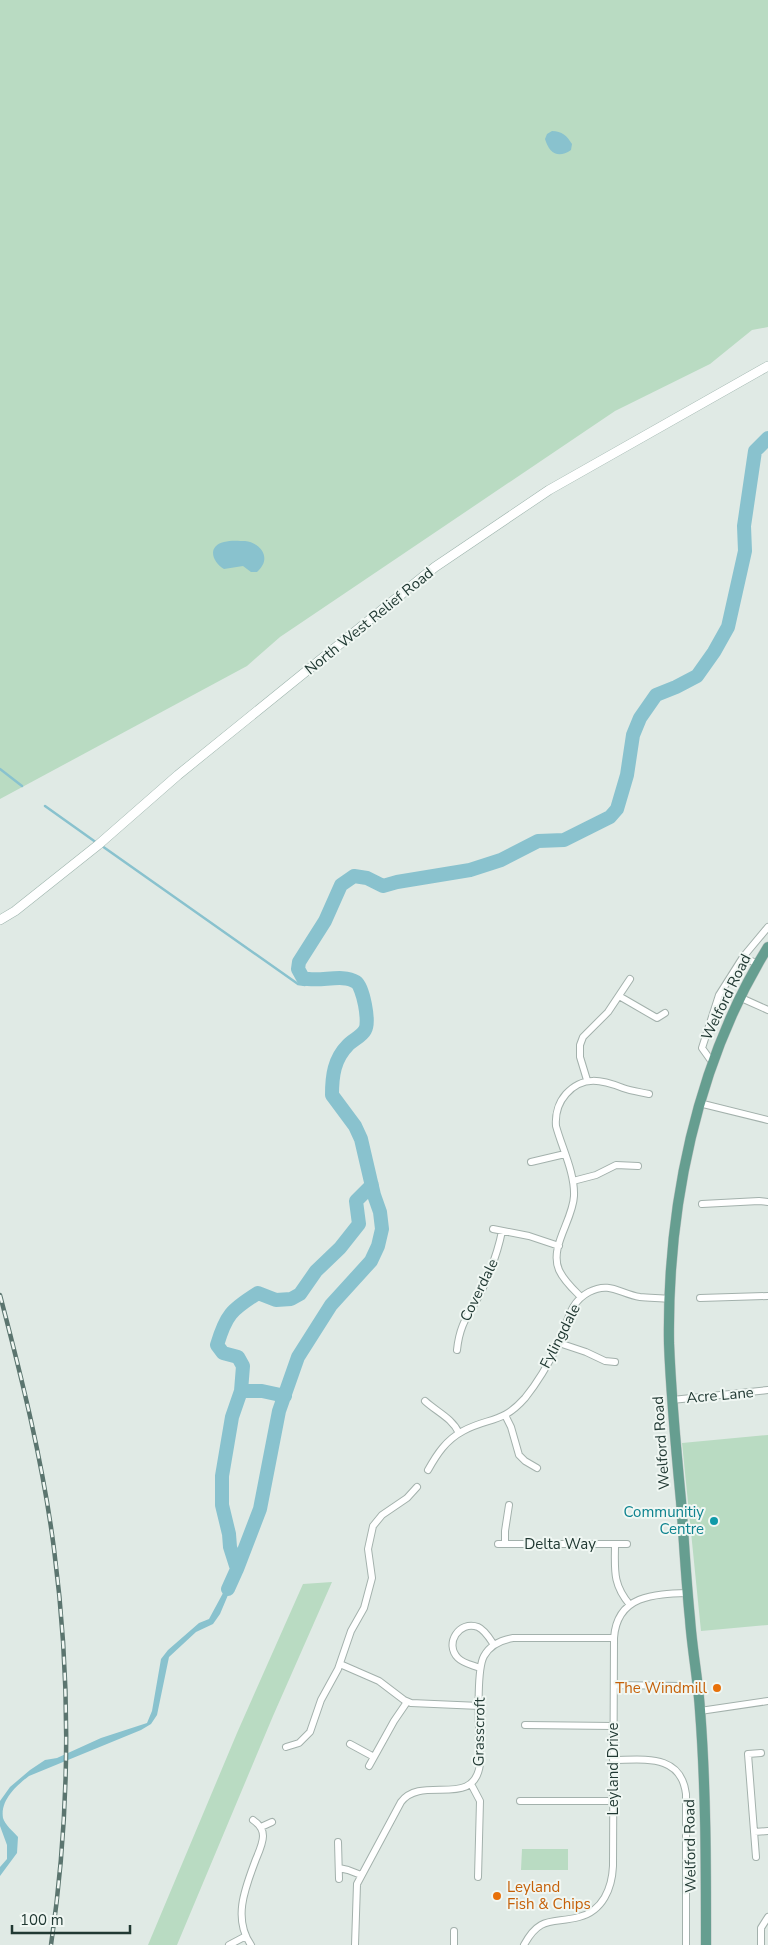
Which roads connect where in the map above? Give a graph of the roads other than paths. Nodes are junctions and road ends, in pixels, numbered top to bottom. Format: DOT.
graph roads {
  1 [pos="768,366"];
  2 [pos="0,920"];
  3 [pos="768,927"];
  4 [pos="768,947"];
  5 [pos="743,957"];
  6 [pos="758,964"];
  7 [pos="630,979"];
  8 [pos="619,996"];
  9 [pos="740,997"];
  10 [pos="768,1010"];
  11 [pos="665,1013"];
  12 [pos="712,1062"];
  13 [pos="587,1080"];
  14 [pos="649,1094"];
  15 [pos="699,1103"];
  16 [pos="768,1120"];
  17 [pos="565,1154"];
  18 [pos="531,1162"];
  19 [pos="638,1166"];
  20 [pos="573,1181"];
  21 [pos="768,1202"];
  22 [pos="702,1204"];
  23 [pos="493,1229"];
  24 [pos="502,1231"];
  25 [pos="559,1246"];
  26 [pos="768,1296"];
  27 [pos="581,1297"];
  28 [pos="700,1298"];
  29 [pos="670,1299"];
  30 [pos="559,1343"];
  31 [pos="457,1350"];
  32 [pos="615,1362"];
  33 [pos="768,1390"];
  34 [pos="672,1400"];
  35 [pos="425,1401"];
  36 [pos="505,1415"];
  37 [pos="459,1433"];
  38 [pos="537,1468"];
  39 [pos="428,1470"];
  40 [pos="417,1488"];
  41 [pos="509,1505"];
  42 [pos="498,1544"];
  43 [pos="506,1544"];
  44 [pos="614,1544"];
  45 [pos="627,1544"];
  46 [pos="688,1593"];
  47 [pos="630,1605"];
  48 [pos="614,1638"];
  49 [pos="494,1645"];
  50 [pos="340,1664"];
  51 [pos="480,1668"];
  52 [pos="614,1685"];
  53 [pos="679,1686"];
  54 [pos="768,1700"];
  55 [pos="407,1702"];
  56 [pos="480,1706"];
  57 [pos="700,1711"];
  58 [pos="525,1725"];
  59 [pos="613,1726"];
  60 [pos="350,1744"];
  61 [pos="286,1747"];
  62 [pos="761,1753"];
  63 [pos="374,1757"];
  64 [pos="613,1760"];
  65 [pos="369,1766"];
  66 [pos="471,1784"];
  67 [pos="520,1801"];
  68 [pos="613,1801"];
  69 [pos="254,1820"];
  70 [pos="272,1822"];
  71 [pos="261,1828"];
  72 [pos="768,1831"];
  73 [pos="754,1832"];
  74 [pos="338,1842"];
  75 [pos="756,1857"];
  76 [pos="339,1868"];
  77 [pos="361,1875"];
  78 [pos="478,1877"];
  79 [pos="339,1879"];
  80 [pos="768,1917"];
  81 [pos="454,1931"];
  82 [pos="246,1936"];
  83 [pos="229,1945"];
  84 [pos="251,1945"];
  85 [pos="355,1945"];
  86 [pos="454,1945"];
  87 [pos="524,1945"];
  88 [pos="686,1945"];
  89 [pos="706,1945"];
  90 [pos="761,1945"];
  1 -- 2 [label="street, North West Relief Road"];
  3 -- 5 [label="street, Welford Road"];
  4 -- 6 [label="main road, Welford Road"];
  5 -- 6 [label="street"];
  5 -- 12 [label="street, Welford Road"];
  6 -- 9 [label="main road, Welford Road"];
  7 -- 8 [label="street"];
  8 -- 11 [label="street"];
  8 -- 13 [label="street"];
  9 -- 10 [label="street"];
  9 -- 12 [label="main road, Welford Road"];
  12 -- 15 [label="main road, Welford Road"];
  13 -- 14 [label="street"];
  13 -- 17 [label="street"];
  15 -- 16 [label="street"];
  15 -- 29 [label="main road, Welford Road"];
  17 -- 18 [label="street"];
  17 -- 20 [label="street"];
  19 -- 20 [label="street"];
  20 -- 25 [label="street"];
  21 -- 22 [label="street"];
  23 -- 24 [label="street"];
  24 -- 25 [label="street"];
  24 -- 31 [label="street, Coverdale"];
  25 -- 27 [label="street"];
  26 -- 28 [label="street"];
  27 -- 29 [label="street, Fylingdale"];
  27 -- 30 [label="street, Fylingdale"];
  29 -- 34 [label="main road, Welford Road"];
  30 -- 32 [label="street"];
  30 -- 36 [label="street, Fylingdale"];
  33 -- 34 [label="street, Acre Lane"];
  34 -- 46 [label="main road, Welford Road"];
  35 -- 37 [label="street"];
  36 -- 37 [label="street, Fylingdale"];
  36 -- 38 [label="street"];
  37 -- 39 [label="street, Fylingdale"];
  40 -- 50 [label="street"];
  41 -- 43 [label="street, Delta Way"];
  42 -- 43 [label="street, Delta Way"];
  43 -- 44 [label="street, Delta Way"];
  44 -- 45 [label="street, Delta Way"];
  44 -- 47 [label="street, Delta Way"];
  46 -- 47 [label="street"];
  46 -- 57 [label="main road, Welford Road"];
  47 -- 48 [label="street, Leyland Drive"];
  48 -- 49 [label="street"];
  48 -- 52 [label="street, Leyland Drive"];
  49 -- 51 [label="street, Grasscroft"];
  49 -- 51 [label="street"];
  50 -- 55 [label="street"];
  50 -- 61 [label="street"];
  51 -- 56 [label="street, Grasscroft"];
  52 -- 53 [label="street"];
  52 -- 59 [label="street, Leyland Drive"];
  54 -- 57 [label="street"];
  55 -- 56 [label="street"];
  55 -- 63 [label="street"];
  56 -- 66 [label="street, Grasscroft"];
  57 -- 89 [label="main road, Welford Road"];
  58 -- 59 [label="street"];
  59 -- 64 [label="street, Leyland Drive"];
  60 -- 63 [label="street"];
  62 -- 73 [label="street"];
  63 -- 65 [label="street"];
  64 -- 68 [label="street, Leyland Drive"];
  64 -- 88 [label="street"];
  66 -- 77 [label="street, Grasscroft"];
  66 -- 78 [label="street"];
  67 -- 68 [label="street"];
  68 -- 87 [label="street, Leyland Drive"];
  69 -- 71 [label="street"];
  70 -- 71 [label="street"];
  71 -- 82 [label="street"];
  72 -- 73 [label="street"];
  73 -- 75 [label="street"];
  74 -- 76 [label="street"];
  76 -- 77 [label="street"];
  76 -- 79 [label="street"];
  77 -- 85 [label="street, Grasscroft"];
  80 -- 90 [label="street"];
  81 -- 86 [label="street"];
  82 -- 83 [label="street"];
  82 -- 84 [label="street"];
}
